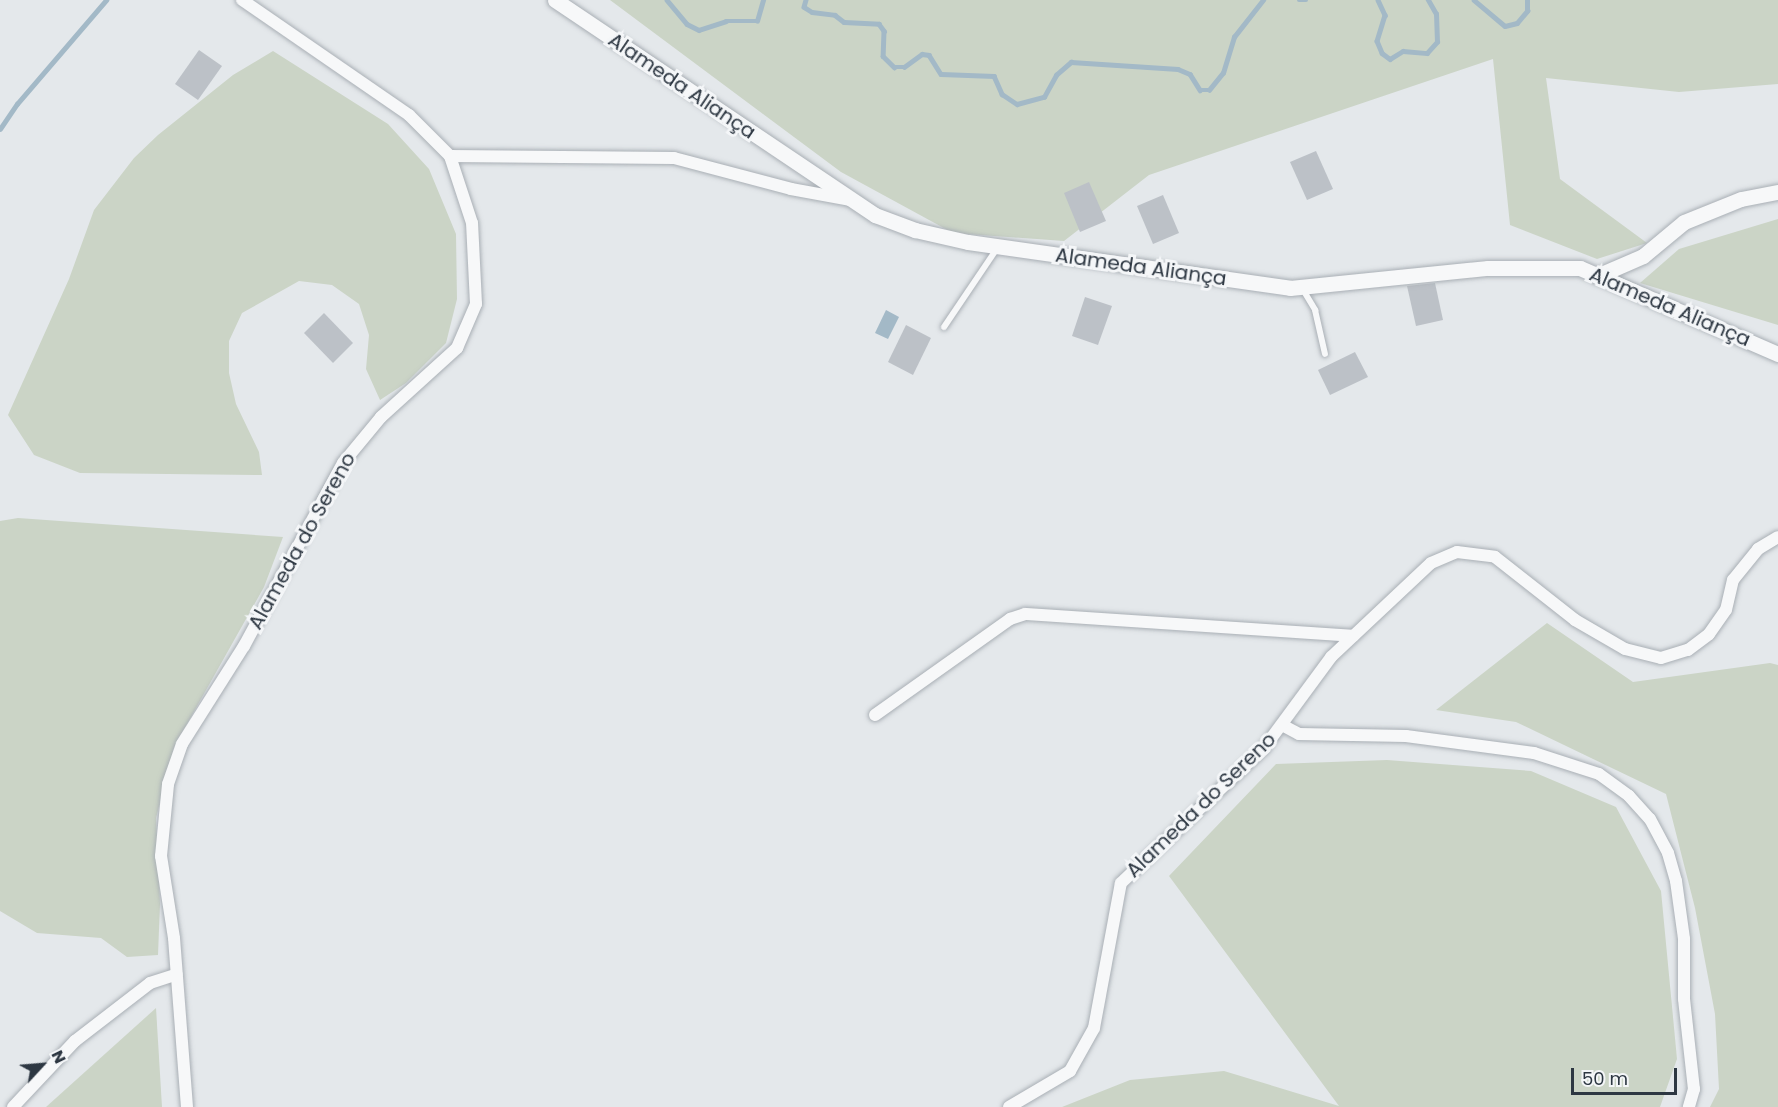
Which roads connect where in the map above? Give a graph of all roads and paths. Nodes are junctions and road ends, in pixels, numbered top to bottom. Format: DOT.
graph roads {
  1 [pos="243,0"];
  2 [pos="555,0"];
  3 [pos="450,156"];
  4 [pos="1778,192"];
  5 [pos="852,200"];
  6 [pos="998,246"];
  7 [pos="1597,276"];
  8 [pos="1301,288"];
  9 [pos="944,327"];
  10 [pos="1325,354"];
  11 [pos="1778,354"];
  12 [pos="1778,537"];
  13 [pos="1353,636"];
  14 [pos="875,715"];
  15 [pos="1282,725"];
  16 [pos="177,974"];
  17 [pos="13,1107"];
  18 [pos="187,1107"];
  19 [pos="1010,1107"];
  20 [pos="1689,1107"];
  1 -- 3 [label="street, Alameda do Sereno"];
  2 -- 5 [label="street, Alameda Aliança"];
  3 -- 5 [label="street"];
  3 -- 16 [label="street, Alameda do Sereno"];
  4 -- 7 [label="street"];
  5 -- 6 [label="street, Alameda Aliança"];
  6 -- 8 [label="street, Alameda Aliança"];
  6 -- 9 [label="lane"];
  7 -- 8 [label="street, Alameda Aliança"];
  7 -- 11 [label="street, Alameda Aliança"];
  8 -- 10 [label="lane"];
  12 -- 13 [label="street, Alameda do Sereno"];
  13 -- 14 [label="street"];
  13 -- 15 [label="street, Alameda do Sereno"];
  15 -- 19 [label="street, Alameda do Sereno"];
  15 -- 20 [label="street"];
  16 -- 17 [label="street"];
  16 -- 18 [label="street, Alameda do Sereno"];
}
